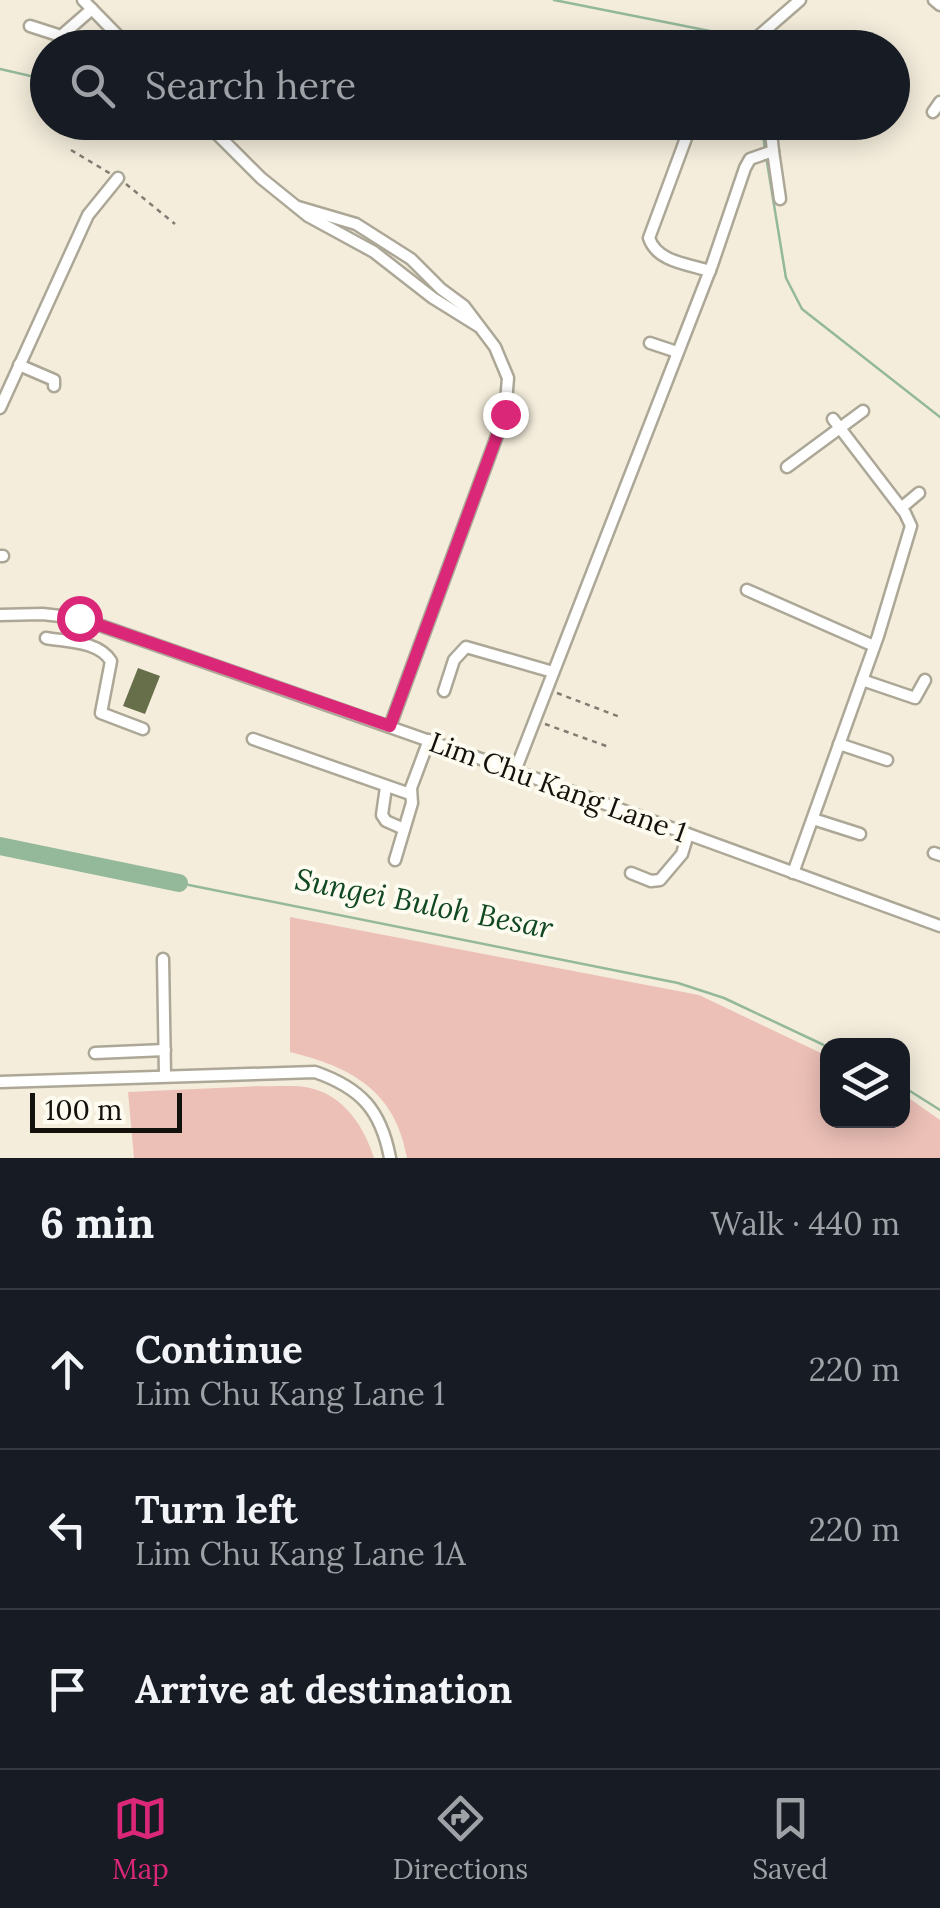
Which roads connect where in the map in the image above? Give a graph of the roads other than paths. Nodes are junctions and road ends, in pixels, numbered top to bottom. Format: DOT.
graph roads {
  1 [pos="83,0"];
  2 [pos="800,0"];
  3 [pos="934,0"];
  4 [pos="940,5"];
  5 [pos="92,9"];
  6 [pos="30,26"];
  7 [pos="42,30"];
  8 [pos="68,30"];
  9 [pos="112,30"];
  10 [pos="766,30"];
  11 [pos="224,140"];
  12 [pos="685,140"];
  13 [pos="771,140"];
  14 [pos="771,152"];
  15 [pos="118,178"];
  16 [pos="780,199"];
  17 [pos="710,271"];
  18 [pos="650,343"];
  19 [pos="677,352"];
  20 [pos="19,365"];
  21 [pos="54,386"];
  22 [pos="0,408"];
  23 [pos="863,411"];
  24 [pos="836,424"];
  25 [pos="788,466"];
  26 [pos="919,492"];
  27 [pos="901,508"];
  28 [pos="747,590"];
  29 [pos="0,615"];
  30 [pos="101,626"];
  31 [pos="46,638"];
  32 [pos="874,646"];
  33 [pos="94,647"];
  34 [pos="553,672"];
  35 [pos="862,680"];
  36 [pos="925,680"];
  37 [pos="444,691"];
  38 [pos="390,726"];
  39 [pos="143,729"];
  40 [pos="253,739"];
  41 [pos="429,740"];
  42 [pos="840,744"];
  43 [pos="887,760"];
  44 [pos="515,771"];
  45 [pos="386,787"];
  46 [pos="410,794"];
  47 [pos="813,819"];
  48 [pos="404,830"];
  49 [pos="688,834"];
  50 [pos="860,834"];
  51 [pos="395,860"];
  52 [pos="794,872"];
  53 [pos="631,873"];
  54 [pos="940,926"];
  55 [pos="164,958"];
  56 [pos="165,1050"];
  57 [pos="96,1053"];
  58 [pos="165,1076"];
  59 [pos="0,1082"];
  60 [pos="390,1158"];
  1 -- 5 [label="street"];
  2 -- 10 [label="street"];
  3 -- 4 [label="street"];
  5 -- 8 [label="street"];
  5 -- 9 [label="street"];
  6 -- 7 [label="street"];
  11 -- 38 [label="street"];
  12 -- 17 [label="street"];
  13 -- 14 [label="street"];
  14 -- 16 [label="street"];
  14 -- 17 [label="street"];
  15 -- 20 [label="street"];
  17 -- 19 [label="street"];
  18 -- 19 [label="street"];
  19 -- 34 [label="street"];
  20 -- 21 [label="street"];
  20 -- 22 [label="street"];
  23 -- 24 [label="street"];
  24 -- 25 [label="street"];
  24 -- 27 [label="street"];
  26 -- 27 [label="street"];
  27 -- 32 [label="street"];
  28 -- 32 [label="street"];
  29 -- 30 [label="street, Lim Chu Kang Lane 1"];
  30 -- 33 [label="street"];
  30 -- 38 [label="street, Lim Chu Kang Lane 1"];
  31 -- 33 [label="street"];
  32 -- 35 [label="street"];
  33 -- 39 [label="street"];
  34 -- 37 [label="street"];
  34 -- 44 [label="street"];
  35 -- 36 [label="street"];
  35 -- 42 [label="street"];
  38 -- 41 [label="street, Lim Chu Kang Lane 1"];
  40 -- 45 [label="street"];
  41 -- 44 [label="street, Lim Chu Kang Lane 1"];
  41 -- 46 [label="street"];
  42 -- 43 [label="street"];
  42 -- 47 [label="street"];
  44 -- 49 [label="street, Lim Chu Kang Lane 1"];
  45 -- 46 [label="street"];
  45 -- 48 [label="street"];
  46 -- 48 [label="street"];
  47 -- 50 [label="street"];
  47 -- 52 [label="street"];
  48 -- 51 [label="street"];
  49 -- 52 [label="street, Lim Chu Kang Lane 1"];
  49 -- 53 [label="street"];
  52 -- 54 [label="street, Lim Chu Kang Lane 1"];
  55 -- 56 [label="street"];
  56 -- 57 [label="street"];
  56 -- 58 [label="street"];
  58 -- 59 [label="street"];
  58 -- 60 [label="street"];
}
